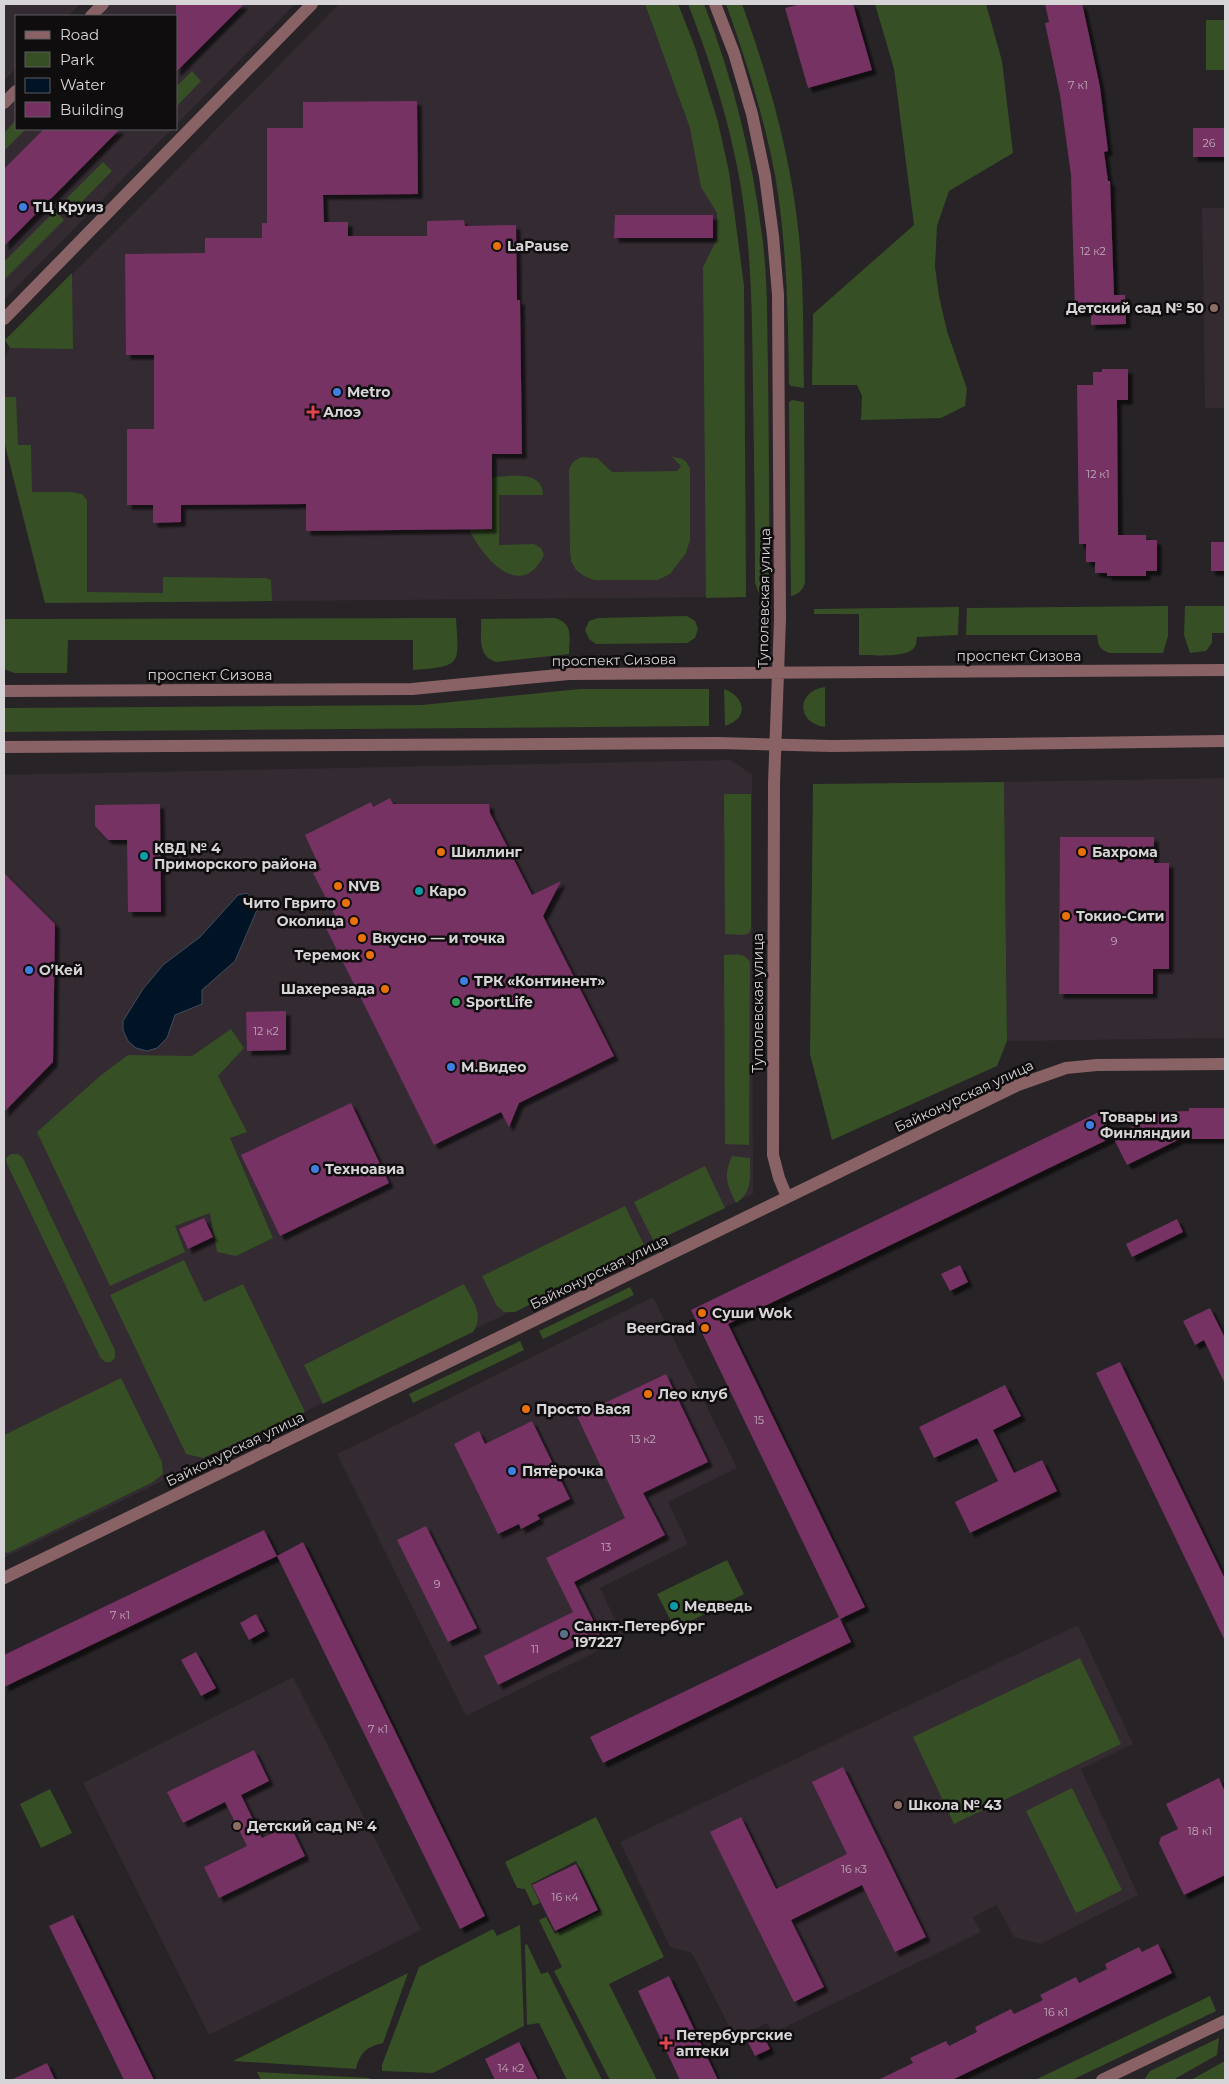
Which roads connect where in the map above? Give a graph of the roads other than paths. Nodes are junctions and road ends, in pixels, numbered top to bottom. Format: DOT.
graph roads {
  1 [pos="103,4"];
  2 [pos="312,4"];
  3 [pos="715,4"];
  4 [pos="91,15"];
  5 [pos="15,92"];
  6 [pos="4,103"];
  7 [pos="4,319"];
  8 [pos="1225,670"];
  9 [pos="778,672"];
  10 [pos="4,691"];
  11 [pos="1225,741"];
  12 [pos="775,744"];
  13 [pos="4,747"];
  14 [pos="1225,1064"];
  15 [pos="787,1197"];
  16 [pos="4,1578"];
  17 [pos="1225,2021"];
  18 [pos="1102,2080"];
  1 -- 4 [label="street"];
  2 -- 7 [label="street"];
  3 -- 9 [label="street, Туполевская улица"];
  5 -- 6 [label="street"];
  8 -- 9 [label="street, проспект Сизова"];
  9 -- 10 [label="street, проспект Сизова"];
  9 -- 12 [label="street, Туполевская улица"];
  11 -- 12 [label="street"];
  12 -- 13 [label="street"];
  12 -- 15 [label="street, Туполевская улица"];
  14 -- 15 [label="street, Байконурская улица"];
  15 -- 16 [label="street, Байконурская улица"];
  17 -- 18 [label="street"];
}
